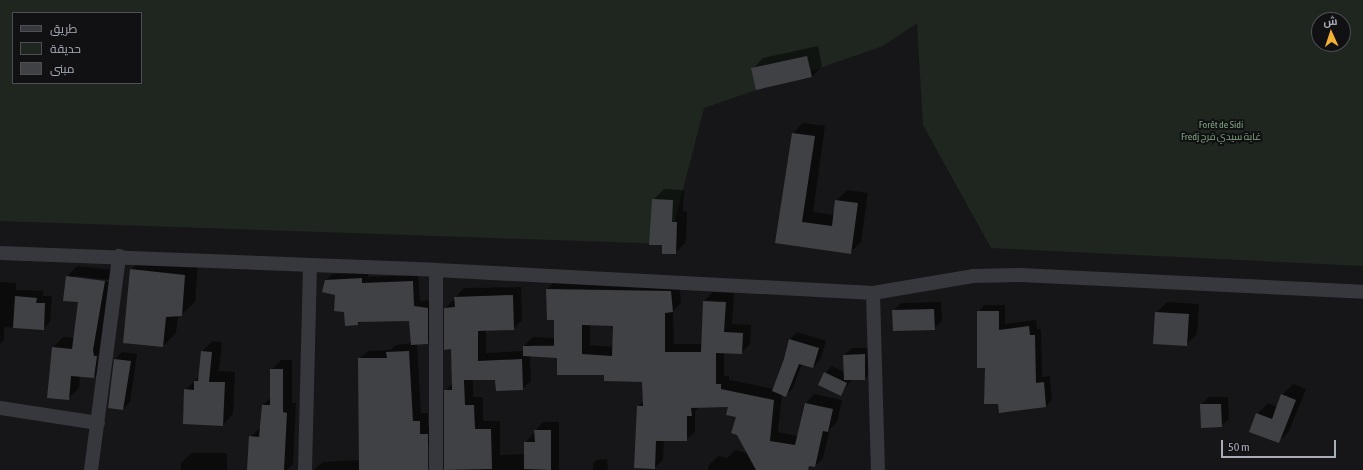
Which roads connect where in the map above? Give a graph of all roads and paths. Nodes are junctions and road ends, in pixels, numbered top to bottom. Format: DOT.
graph roads {
  1 [pos="0,253"];
  2 [pos="119,256"];
  3 [pos="310,265"];
  4 [pos="436,270"];
  5 [pos="1363,292"];
  6 [pos="873,293"];
  7 [pos="0,408"];
  8 [pos="98,423"];
  9 [pos="91,470"];
  10 [pos="305,470"];
  11 [pos="436,470"];
  12 [pos="878,470"];
  1 -- 2 [label="street"];
  2 -- 3 [label="street"];
  2 -- 8 [label="street"];
  3 -- 4 [label="street"];
  3 -- 10 [label="street"];
  4 -- 6 [label="street"];
  4 -- 11 [label="street"];
  5 -- 6 [label="street"];
  6 -- 12 [label="street"];
  7 -- 8 [label="street"];
  8 -- 9 [label="street"];
}
